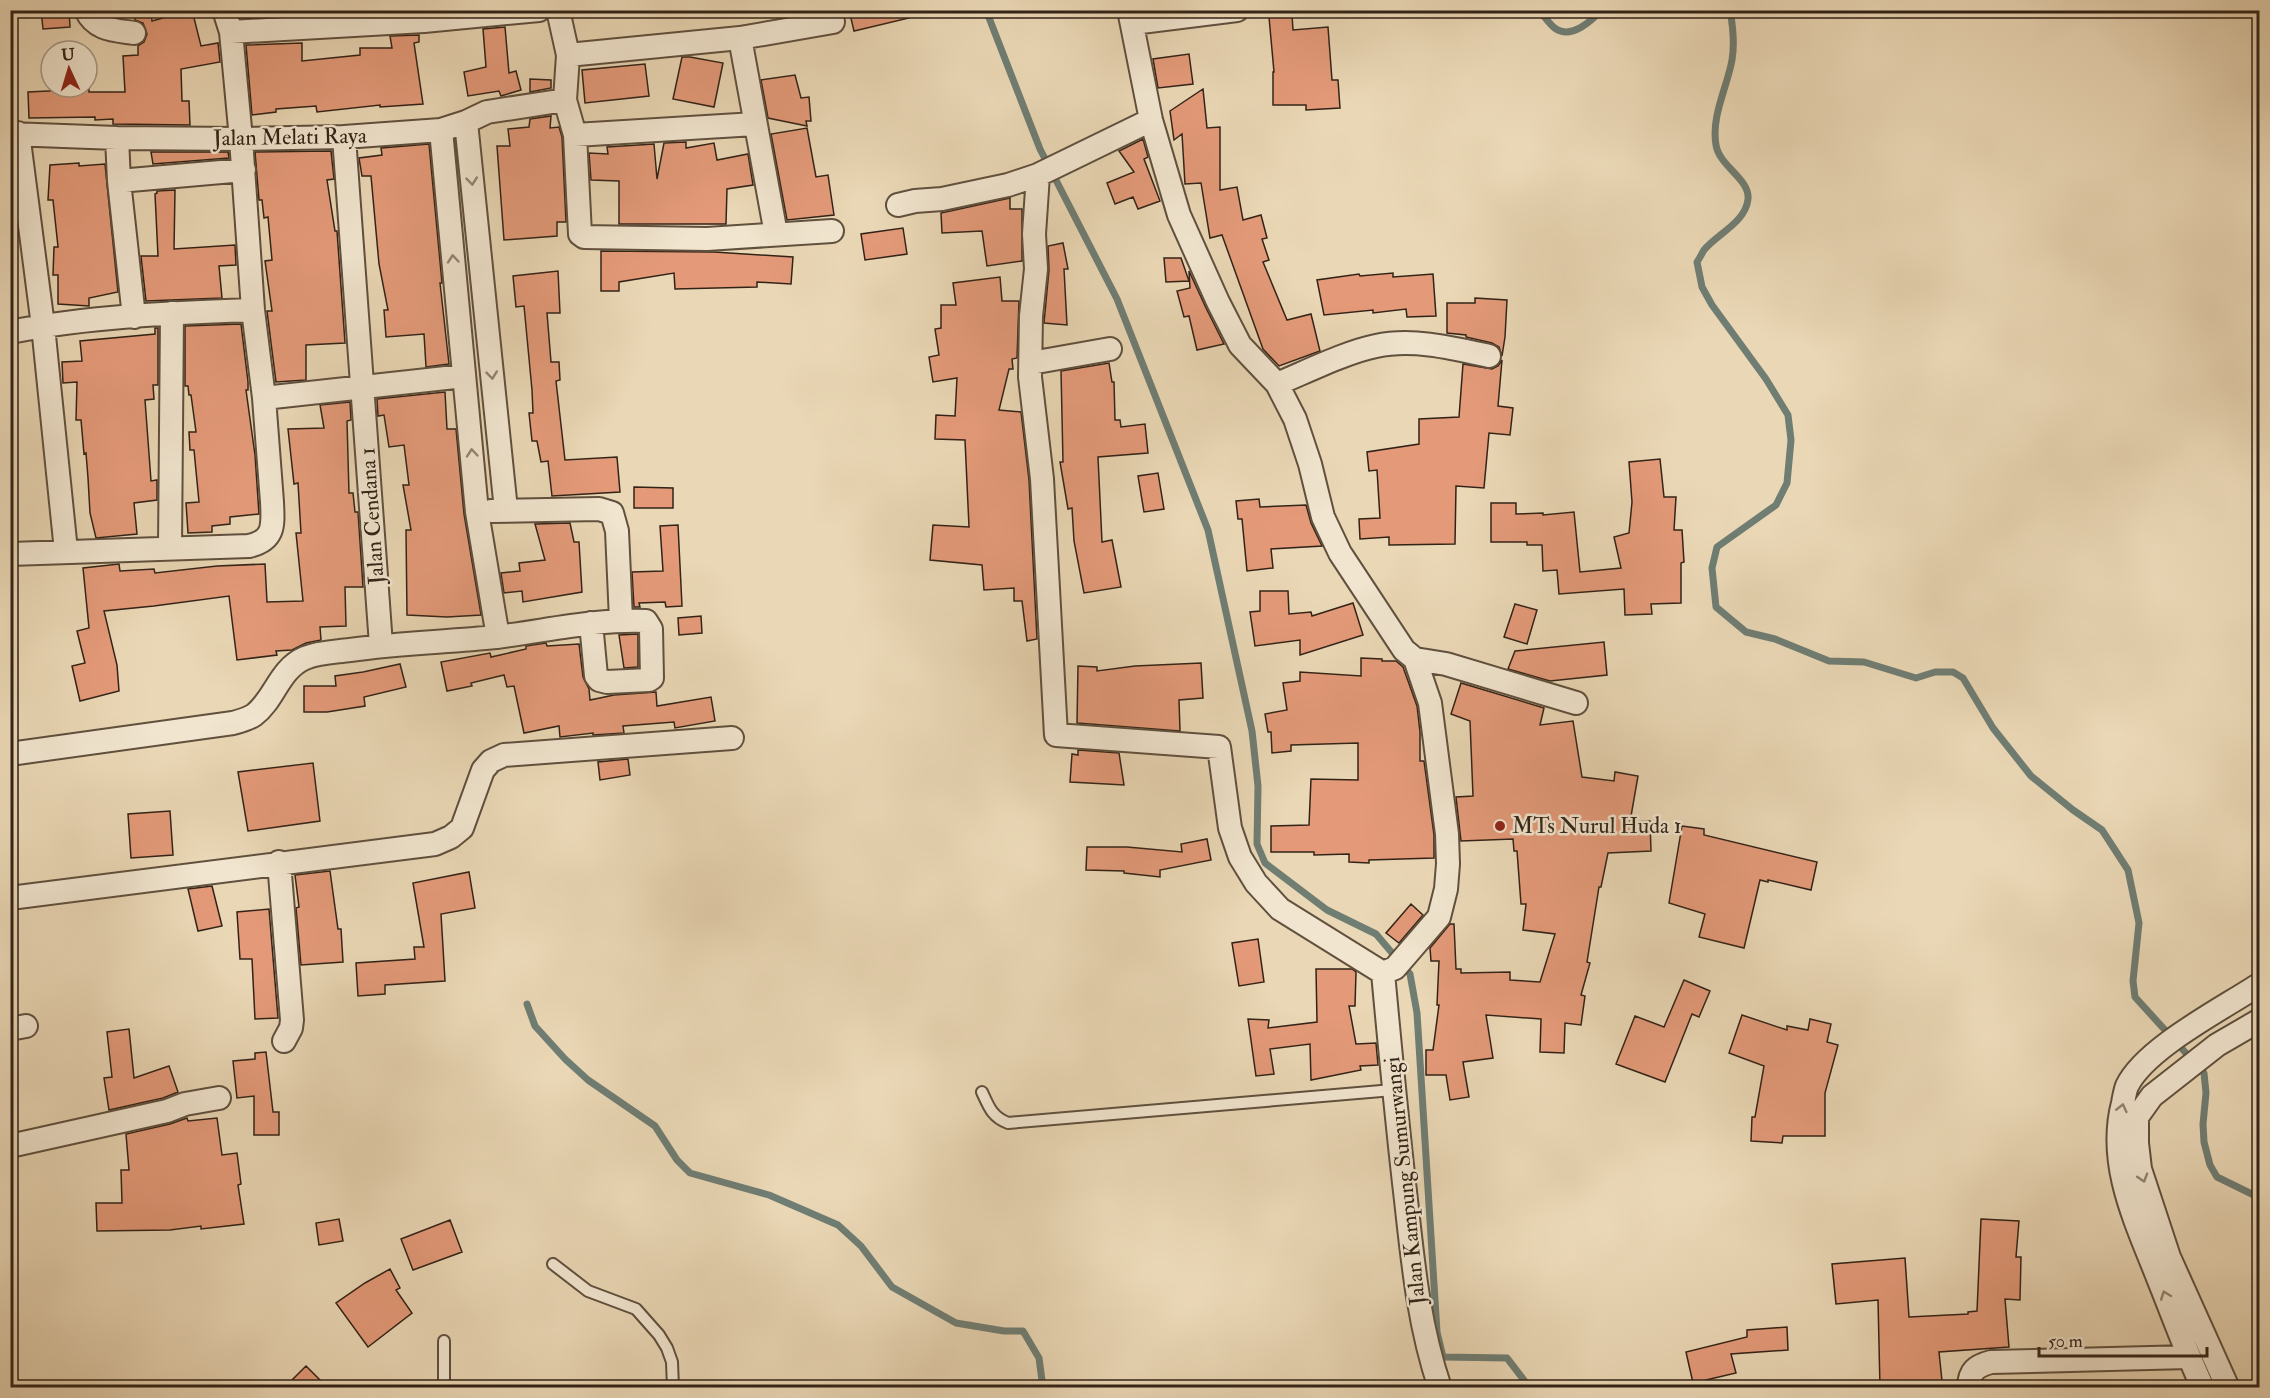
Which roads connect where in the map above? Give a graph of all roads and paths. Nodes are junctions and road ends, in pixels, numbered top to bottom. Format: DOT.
graph roads {
  1 [pos="86,10"];
  2 [pos="224,10"];
  3 [pos="539,10"];
  4 [pos="558,10"];
  5 [pos="1236,10"];
  6 [pos="441,15"];
  7 [pos="1131,17"];
  8 [pos="833,22"];
  9 [pos="231,32"];
  10 [pos="134,33"];
  11 [pos="740,38"];
  12 [pos="568,55"];
  13 [pos="565,100"];
  14 [pos="1151,120"];
  15 [pos="466,122"];
  16 [pos="755,124"];
  17 [pos="441,130"];
  18 [pos="14,133"];
  19 [pos="575,135"];
  20 [pos="344,137"];
  21 [pos="117,138"];
  22 [pos="242,139"];
  23 [pos="244,170"];
  24 [pos="1048,170"];
  25 [pos="119,181"];
  26 [pos="898,205"];
  27 [pos="832,231"];
  28 [pos="776,234"];
  29 [pos="253,310"];
  30 [pos="172,313"];
  31 [pos="486,314"];
  32 [pos="459,316"];
  33 [pos="134,317"];
  34 [pos="43,326"];
  35 [pos="10,332"];
  36 [pos="1110,348"];
  37 [pos="1489,356"];
  38 [pos="1031,363"];
  39 [pos="464,376"];
  40 [pos="1277,384"];
  41 [pos="363,387"];
  42 [pos="264,398"];
  43 [pos="506,510"];
  44 [pos="477,512"];
  45 [pos="170,547"];
  46 [pos="66,550"];
  47 [pos="10,554"];
  48 [pos="621,620"];
  49 [pos="591,623"];
  50 [pos="498,637"];
  51 [pos="381,645"];
  52 [pos="1415,659"];
  53 [pos="1576,703"];
  54 [pos="732,738"];
  55 [pos="10,754"];
  56 [pos="279,862"];
  57 [pos="10,898"];
  58 [pos="1389,970"];
  59 [pos="2259,984"];
  60 [pos="2259,1020"];
  61 [pos="284,1041"];
  62 [pos="2163,1047"];
  63 [pos="2185,1071"];
  64 [pos="1393,1090"];
  65 [pos="982,1092"];
  66 [pos="219,1098"];
  67 [pos="10,1146"];
  68 [pos="554,1264"];
  69 [pos="444,1341"];
  70 [pos="2189,1358"];
  71 [pos="444,1388"];
  72 [pos="673,1388"];
  73 [pos="1440,1388"];
  74 [pos="1969,1388"];
  75 [pos="2203,1388"];
  76 [pos="2228,1388"];
  1 -- 10 [label="street"];
  2 -- 9 [label="street"];
  3 -- 6 [label="street"];
  4 -- 12 [label="street"];
  5 -- 7 [label="street"];
  6 -- 9 [label="street"];
  7 -- 14 [label="street"];
  8 -- 11 [label="street"];
  9 -- 22 [label="street"];
  11 -- 12 [label="street"];
  11 -- 16 [label="street"];
  12 -- 13 [label="street"];
  13 -- 15 [label="street, Jalan Melati Raya"];
  13 -- 19 [label="street"];
  14 -- 24 [label="street"];
  14 -- 40 [label="street"];
  15 -- 17 [label="street, Jalan Melati Raya"];
  15 -- 31 [label="street, one-way"];
  16 -- 19 [label="street"];
  16 -- 28 [label="street"];
  17 -- 20 [label="street, Jalan Melati Raya"];
  32 -- 17 [label="street, one-way"];
  18 -- 21 [label="street, Jalan Melati Raya"];
  18 -- 34 [label="street"];
  19 -- 28 [label="street"];
  20 -- 22 [label="street, Jalan Melati Raya"];
  20 -- 41 [label="street, Jalan Cendana 1"];
  21 -- 22 [label="street, Jalan Melati Raya"];
  21 -- 25 [label="street"];
  22 -- 23 [label="street"];
  23 -- 25 [label="street"];
  23 -- 29 [label="street"];
  24 -- 26 [label="street"];
  24 -- 38 [label="street"];
  25 -- 33 [label="street"];
  27 -- 28 [label="street"];
  29 -- 30 [label="street"];
  29 -- 42 [label="street"];
  30 -- 33 [label="street"];
  30 -- 45 [label="street"];
  31 -- 32 [label="street"];
  31 -- 43 [label="street, one-way"];
  32 -- 39 [label="street"];
  33 -- 34 [label="street"];
  34 -- 35 [label="street"];
  34 -- 46 [label="street"];
  36 -- 38 [label="street"];
  37 -- 40 [label="street"];
  38 -- 58 [label="street"];
  39 -- 41 [label="street"];
  44 -- 39 [label="street, one-way"];
  40 -- 52 [label="street"];
  41 -- 42 [label="street"];
  41 -- 51 [label="street, Jalan Cendana 1"];
  42 -- 45 [label="street"];
  43 -- 44 [label="street"];
  43 -- 48 [label="street"];
  44 -- 50 [label="street"];
  45 -- 46 [label="street"];
  46 -- 47 [label="street"];
  48 -- 49 [label="street"];
  48 -- 49 [label="street"];
  49 -- 50 [label="street"];
  50 -- 51 [label="street"];
  51 -- 55 [label="street"];
  52 -- 53 [label="street"];
  52 -- 58 [label="street"];
  54 -- 56 [label="street"];
  56 -- 57 [label="street"];
  56 -- 61 [label="street"];
  58 -- 64 [label="street, Jalan Kampung Sumurwangi"];
  59 -- 62 [label="street"];
  60 -- 63 [label="street"];
  62 -- 63 [label="street"];
  70 -- 62 [label="street, one-way"];
  63 -- 76 [label="street, one-way"];
  64 -- 65 [label="lane"];
  64 -- 73 [label="street, Jalan Kampung Sumurwangi"];
  66 -- 67 [label="street"];
  68 -- 72 [label="lane"];
  69 -- 71 [label="lane"];
  70 -- 74 [label="street"];
  70 -- 75 [label="street"];
}
